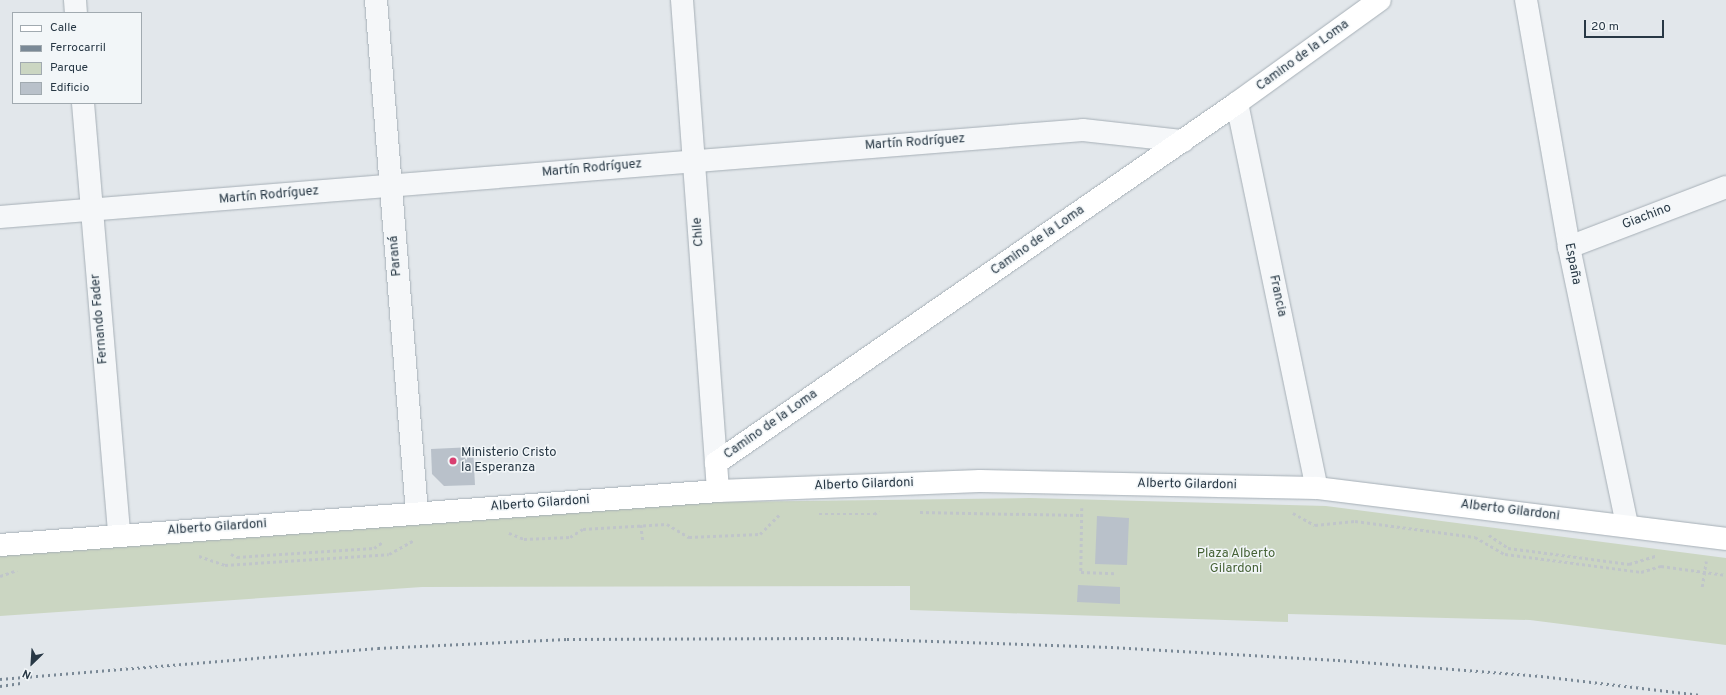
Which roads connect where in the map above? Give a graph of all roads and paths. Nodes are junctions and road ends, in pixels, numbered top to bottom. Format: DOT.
graph roads {
  1 [pos="75,0"];
  2 [pos="376,0"];
  3 [pos="682,0"];
  4 [pos="1380,0"];
  5 [pos="1526,0"];
  6 [pos="76,12"];
  7 [pos="83,104"];
  8 [pos="1237,104"];
  9 [pos="1183,141"];
  10 [pos="694,160"];
  11 [pos="391,186"];
  12 [pos="1726,187"];
  13 [pos="91,211"];
  14 [pos="0,218"];
  15 [pos="1569,247"];
  16 [pos="716,463"];
  17 [pos="1317,488"];
  18 [pos="718,491"];
  19 [pos="1074,506"];
  20 [pos="1082,506"];
  21 [pos="1090,506"];
  22 [pos="885,507"];
  23 [pos="1288,510"];
  24 [pos="920,512"];
  25 [pos="417,513"];
  26 [pos="788,514"];
  27 [pos="812,514"];
  28 [pos="1082,515"];
  29 [pos="641,520"];
  30 [pos="1627,525"];
  31 [pos="641,526"];
  32 [pos="502,534"];
  33 [pos="118,536"];
  34 [pos="422,539"];
  35 [pos="1726,539"];
  36 [pos="643,542"];
  37 [pos="0,545"];
  38 [pos="193,555"];
  39 [pos="1706,561"];
  40 [pos="25,569"];
  41 [pos="1704,572"];
  42 [pos="1115,573"];
  43 [pos="1726,575"];
  44 [pos="0,576"];
  45 [pos="1702,587"];
  1 -- 6 [label="street"];
  2 -- 11 [label="street, Paraná"];
  3 -- 10 [label="street, Chile"];
  4 -- 8 [label="street, Camino de la Loma"];
  5 -- 15 [label="street, España"];
  7 -- 13 [label="street, Fernando Fader"];
  8 -- 9 [label="street, Camino de la Loma"];
  8 -- 17 [label="street, Francia"];
  9 -- 10 [label="street, Martín Rodríguez"];
  9 -- 16 [label="street, Camino de la Loma"];
  10 -- 11 [label="street, Martín Rodríguez"];
  10 -- 16 [label="street, Chile"];
  11 -- 13 [label="street, Martín Rodríguez"];
  11 -- 25 [label="street, Paraná"];
  12 -- 15 [label="street, Giachino"];
  13 -- 14 [label="street, Martín Rodríguez"];
  13 -- 33 [label="street, Fernando Fader"];
  15 -- 30 [label="street, España"];
  16 -- 18 [label="street, Camino de la Loma"];
  17 -- 18 [label="street, Alberto Gilardoni"];
  17 -- 30 [label="street, Alberto Gilardoni"];
  18 -- 25 [label="street, Alberto Gilardoni"];
  19 -- 20 [label="path"];
  20 -- 21 [label="path"];
  20 -- 28 [label="path"];
  22 -- 27 [label="path"];
  23 -- 41 [label="path"];
  24 -- 28 [label="path"];
  25 -- 33 [label="street, Alberto Gilardoni"];
  26 -- 31 [label="path"];
  28 -- 42 [label="path"];
  29 -- 31 [label="path"];
  30 -- 35 [label="street, Alberto Gilardoni"];
  31 -- 32 [label="path"];
  31 -- 36 [label="path"];
  33 -- 37 [label="street, Alberto Gilardoni"];
  34 -- 38 [label="path"];
  39 -- 41 [label="path"];
  40 -- 44 [label="path"];
  41 -- 43 [label="path"];
  41 -- 45 [label="path"];
}
